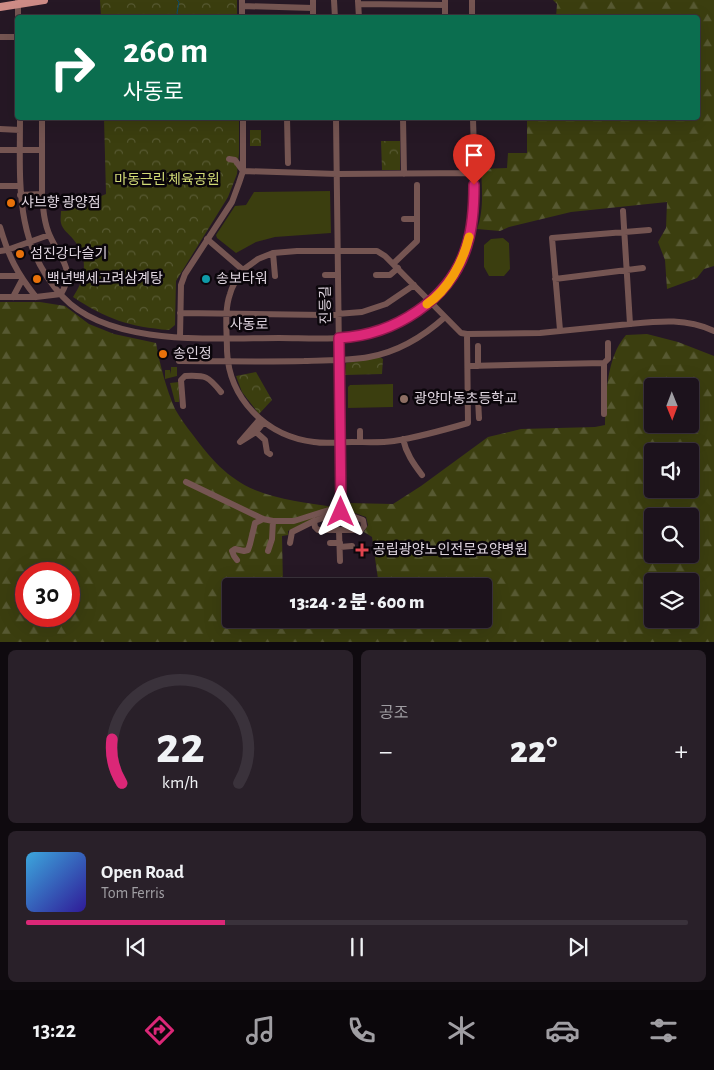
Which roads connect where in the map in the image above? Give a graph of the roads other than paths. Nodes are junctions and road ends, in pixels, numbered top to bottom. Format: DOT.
graph roads {
  1 [pos="44,0"];
  2 [pos="313,0"];
  3 [pos="334,0"];
  4 [pos="472,0"];
  5 [pos="18,2"];
  6 [pos="358,2"];
  7 [pos="445,2"];
  8 [pos="242,3"];
  9 [pos="0,7"];
  10 [pos="313,8"];
  11 [pos="18,15"];
  12 [pos="313,15"];
  13 [pos="335,15"];
  14 [pos="359,15"];
  15 [pos="445,15"];
  16 [pos="472,15"];
  17 [pos="0,37"];
  18 [pos="15,37"];
  19 [pos="20,120"];
  20 [pos="42,120"];
  21 [pos="244,120"];
  22 [pos="287,120"];
  23 [pos="336,120"];
  24 [pos="403,120"];
  25 [pos="473,120"];
  26 [pos="0,130"];
  27 [pos="20,130"];
  28 [pos="0,150"];
  29 [pos="19,150"];
  30 [pos="42,150"];
  31 [pos="230,159"];
  32 [pos="288,163"];
  33 [pos="243,172"];
  34 [pos="474,173"];
  35 [pos="337,174"];
  36 [pos="404,174"];
  37 [pos="417,185"];
  38 [pos="0,186"];
  39 [pos="20,186"];
  40 [pos="42,194"];
  41 [pos="20,195"];
  42 [pos="623,211"];
  43 [pos="404,219"];
  44 [pos="417,219"];
  45 [pos="0,227"];
  46 [pos="649,230"];
  47 [pos="625,231"];
  48 [pos="50,235"];
  49 [pos="207,239"];
  50 [pos="29,242"];
  51 [pos="338,250"];
  52 [pos="3,251"];
  53 [pos="273,253"];
  54 [pos="396,266"];
  55 [pos="643,268"];
  56 [pos="243,270"];
  57 [pos="627,270"];
  58 [pos="325,275"];
  59 [pos="338,275"];
  60 [pos="376,275"];
  61 [pos="0,276"];
  62 [pos="275,276"];
  63 [pos="21,278"];
  64 [pos="555,279"];
  65 [pos="414,285"];
  66 [pos="61,294"];
  67 [pos="13,297"];
  68 [pos="36,297"];
  69 [pos="0,298"];
  70 [pos="430,302"];
  71 [pos="180,313"];
  72 [pos="227,314"];
  73 [pos="339,314"];
  74 [pos="445,317"];
  75 [pos="630,324"];
  76 [pos="560,330"];
  77 [pos="714,330"];
  78 [pos="466,334"];
  79 [pos="180,337"];
  80 [pos="227,338"];
  81 [pos="339,338"];
  82 [pos="608,343"];
  83 [pos="478,346"];
  84 [pos="339,360"];
  85 [pos="179,361"];
  86 [pos="228,361"];
  87 [pos="604,363"];
  88 [pos="468,366"];
  89 [pos="478,366"];
  90 [pos="221,392"];
  91 [pos="468,399"];
  92 [pos="183,406"];
  93 [pos="604,414"];
  94 [pos="479,418"];
  95 [pos="262,421"];
  96 [pos="360,431"];
  97 [pos="256,432"];
  98 [pos="403,439"];
  99 [pos="340,442"];
  100 [pos="360,442"];
  101 [pos="270,454"];
  102 [pos="422,475"];
  103 [pos="186,482"];
  104 [pos="341,512"];
  105 [pos="263,519"];
  106 [pos="273,521"];
  107 [pos="314,521"];
  108 [pos="339,530"];
  109 [pos="290,543"];
  110 [pos="330,543"];
  111 [pos="340,545"];
  112 [pos="352,546"];
  113 [pos="268,551"];
  114 [pos="237,560"];
  115 [pos="340,561"];
  1 -- 5 [label="main road"];
  2 -- 10 [label="street"];
  3 -- 13 [label="street"];
  4 -- 16 [label="street"];
  5 -- 9 [label="main road"];
  5 -- 11 [label="street"];
  6 -- 7 [label="street"];
  6 -- 14 [label="street"];
  7 -- 15 [label="street"];
  8 -- 10 [label="street"];
  10 -- 12 [label="street"];
  17 -- 18 [label="street"];
  19 -- 27 [label="street, 사동로"];
  20 -- 30 [label="street"];
  21 -- 33 [label="street"];
  22 -- 32 [label="street"];
  23 -- 35 [label="street, 진등길"];
  24 -- 36 [label="street"];
  25 -- 34 [label="street, 사동로"];
  26 -- 27 [label="street"];
  27 -- 29 [label="street, 사동로"];
  28 -- 29 [label="street"];
  29 -- 30 [label="street"];
  29 -- 39 [label="street, 사동로"];
  30 -- 40 [label="street"];
  31 -- 33 [label="street"];
  33 -- 35 [label="street"];
  33 -- 49 [label="street"];
  34 -- 36 [label="street"];
  34 -- 70 [label="street, 사동로"];
  35 -- 36 [label="street"];
  35 -- 51 [label="street, 진등길"];
  37 -- 44 [label="street"];
  38 -- 39 [label="street"];
  39 -- 41 [label="street, 사동로"];
  40 -- 41 [label="street"];
  40 -- 48 [label="street"];
  41 -- 50 [label="street, 사동로"];
  42 -- 47 [label="street"];
  43 -- 44 [label="street"];
  44 -- 54 [label="street"];
  45 -- 52 [label="street"];
  46 -- 47 [label="street"];
  47 -- 57 [label="street"];
  47 -- 64 [label="street"];
  48 -- 50 [label="street"];
  48 -- 66 [label="street"];
  49 -- 56 [label="street"];
  49 -- 71 [label="street"];
  50 -- 52 [label="street"];
  50 -- 66 [label="street, 사동로"];
  51 -- 53 [label="street"];
  51 -- 54 [label="street"];
  51 -- 59 [label="street, 진등길"];
  52 -- 63 [label="street"];
  53 -- 56 [label="street"];
  53 -- 62 [label="street"];
  54 -- 60 [label="street"];
  54 -- 65 [label="street"];
  55 -- 57 [label="street"];
  56 -- 72 [label="street"];
  57 -- 64 [label="street"];
  57 -- 75 [label="street"];
  58 -- 59 [label="street"];
  59 -- 73 [label="street, 진등길"];
  61 -- 63 [label="street"];
  63 -- 67 [label="street"];
  63 -- 68 [label="street"];
  64 -- 76 [label="street"];
  65 -- 70 [label="street"];
  65 -- 73 [label="street"];
  66 -- 68 [label="street"];
  66 -- 79 [label="street, 사동로"];
  67 -- 68 [label="street"];
  67 -- 69 [label="street"];
  70 -- 74 [label="street"];
  70 -- 81 [label="street, 사동로"];
  71 -- 72 [label="street"];
  71 -- 79 [label="street"];
  72 -- 73 [label="street"];
  72 -- 80 [label="street"];
  73 -- 81 [label="street, 진등길"];
  74 -- 78 [label="street"];
  74 -- 84 [label="street"];
  75 -- 76 [label="street"];
  75 -- 77 [label="street"];
  76 -- 78 [label="street"];
  78 -- 88 [label="street"];
  79 -- 80 [label="street, 사동로"];
  80 -- 81 [label="street, 사동로"];
  80 -- 86 [label="street"];
  81 -- 84 [label="street, 진등길"];
  82 -- 87 [label="street"];
  83 -- 89 [label="street"];
  84 -- 86 [label="street"];
  84 -- 99 [label="street, 진등길"];
  85 -- 86 [label="street"];
  86 -- 95 [label="street"];
  87 -- 89 [label="street"];
  87 -- 93 [label="street"];
  88 -- 89 [label="street"];
  88 -- 91 [label="street"];
  90 -- 92 [label="street"];
  91 -- 94 [label="street"];
  91 -- 98 [label="street"];
  95 -- 97 [label="street"];
  95 -- 97 [label="street"];
  95 -- 99 [label="street"];
  96 -- 100 [label="street"];
  97 -- 101 [label="street"];
  98 -- 100 [label="street"];
  98 -- 102 [label="street"];
  99 -- 100 [label="street"];
  99 -- 104 [label="street, 진등길"];
  103 -- 105 [label="street"];
  104 -- 106 [label="street"];
  104 -- 107 [label="street"];
  104 -- 108 [label="street"];
  105 -- 106 [label="street"];
  105 -- 114 [label="street"];
  106 -- 113 [label="street"];
  107 -- 108 [label="street"];
  107 -- 109 [label="street"];
  108 -- 111 [label="street"];
  110 -- 111 [label="street"];
  111 -- 112 [label="street"];
  111 -- 115 [label="street"];
}
